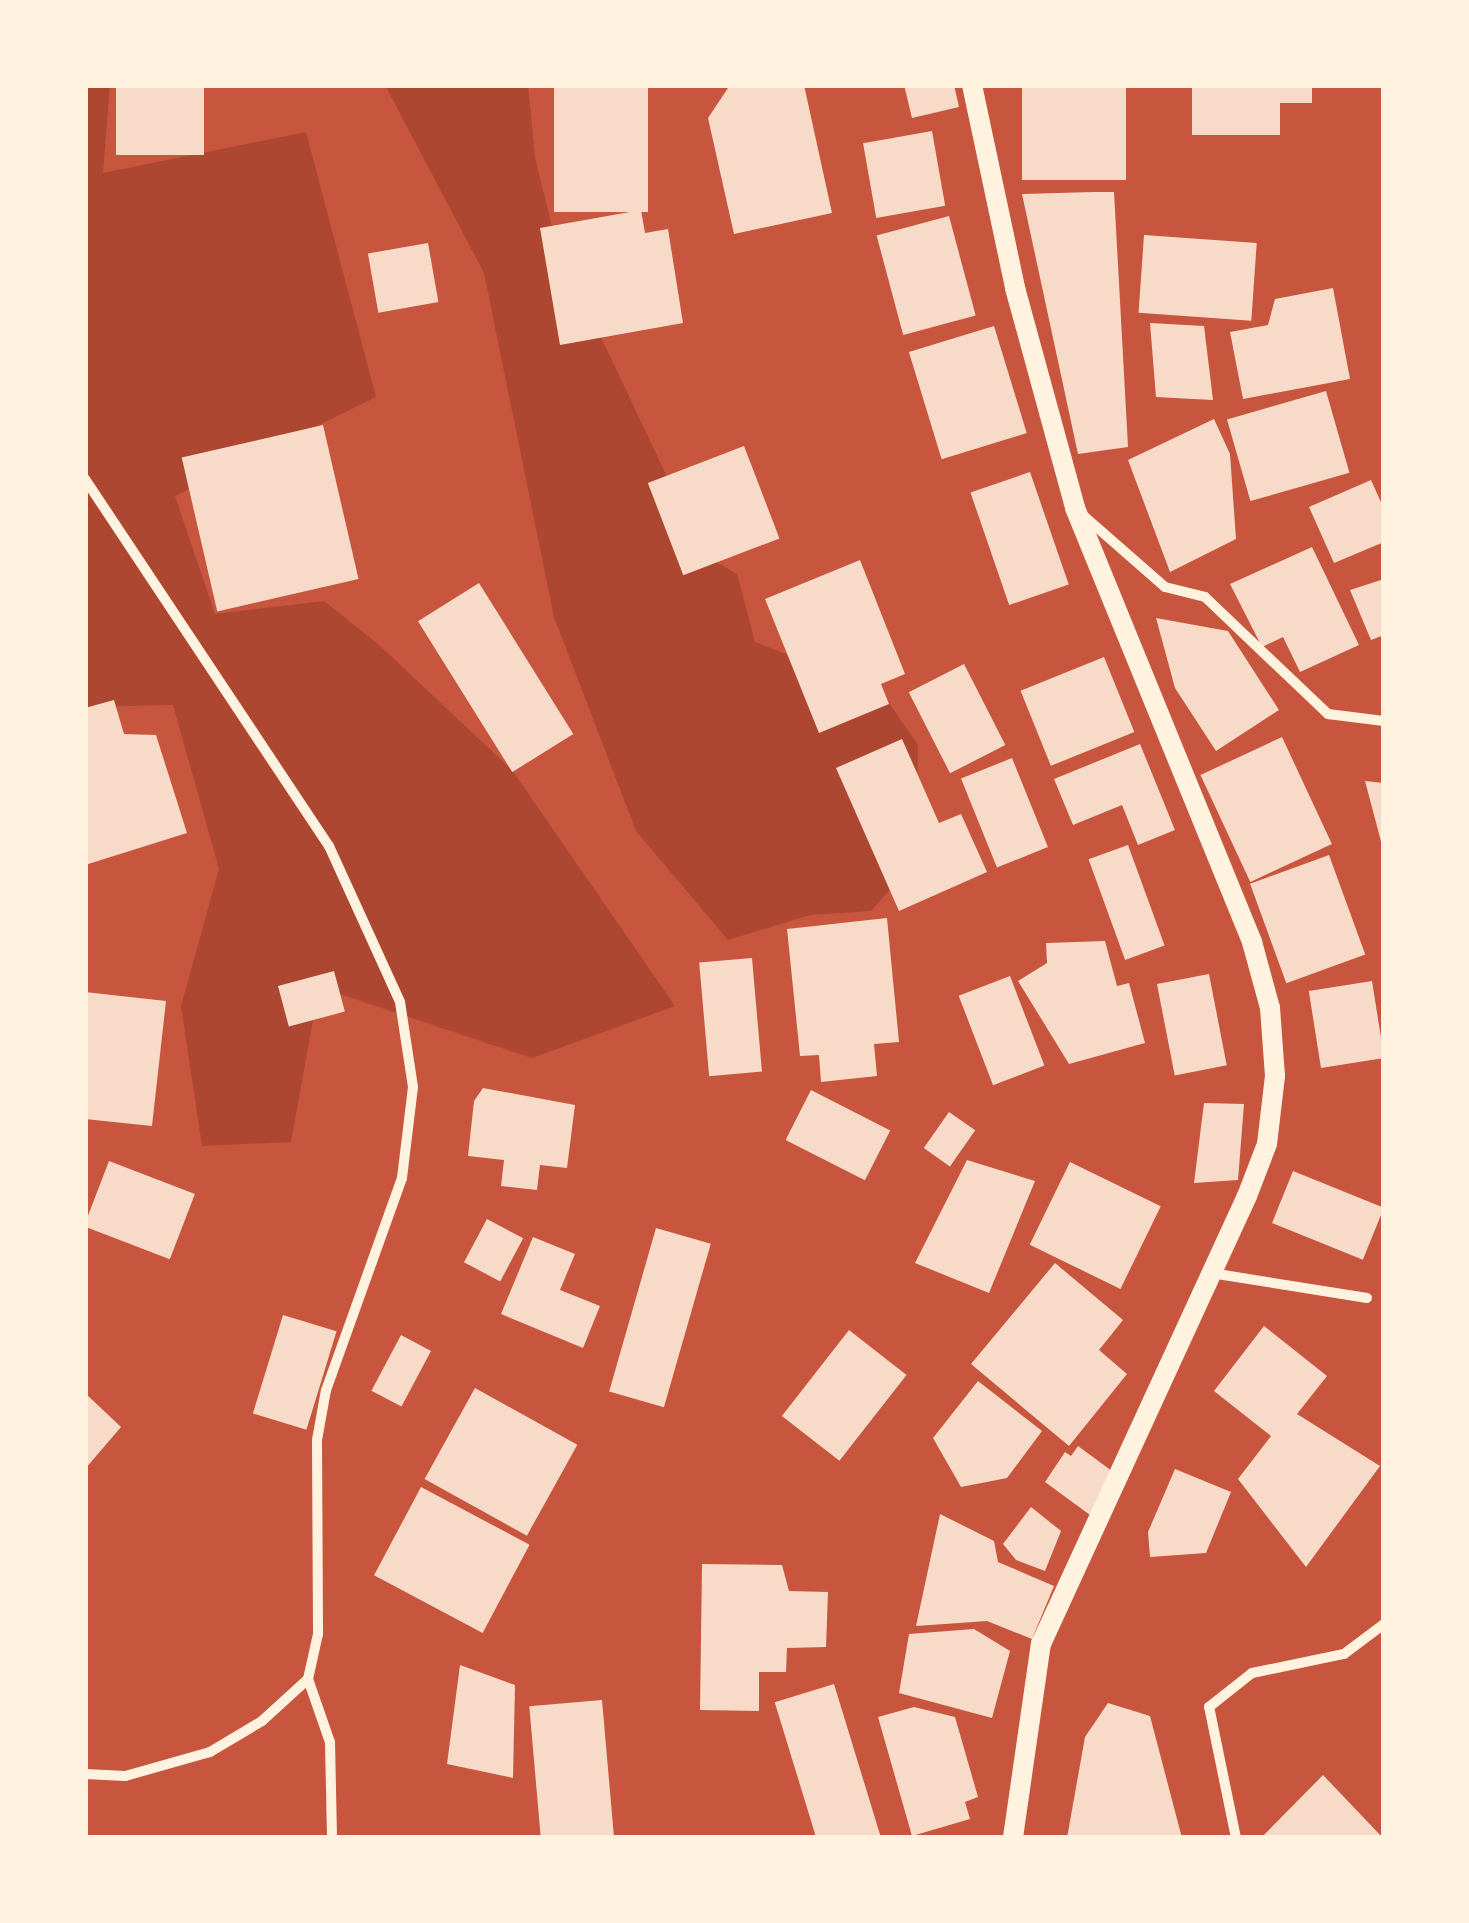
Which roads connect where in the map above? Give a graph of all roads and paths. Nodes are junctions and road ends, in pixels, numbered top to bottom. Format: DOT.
graph roads {
  1 [pos="972,85"];
  2 [pos="85,479"];
  3 [pos="1076,508"];
  4 [pos="1384,721"];
  5 [pos="1211,1273"];
  6 [pos="1367,1298"];
  7 [pos="1384,1624"];
  8 [pos="308,1679"];
  9 [pos="85,1774"];
  10 [pos="332,1838"];
  11 [pos="1013,1838"];
  12 [pos="1236,1838"];
  1 -- 3 [label="main road"];
  2 -- 8 [label="street"];
  3 -- 4 [label="street"];
  3 -- 5 [label="main road"];
  5 -- 6 [label="street"];
  5 -- 11 [label="main road"];
  7 -- 12 [label="street"];
  8 -- 9 [label="street"];
  8 -- 10 [label="street"];
}
